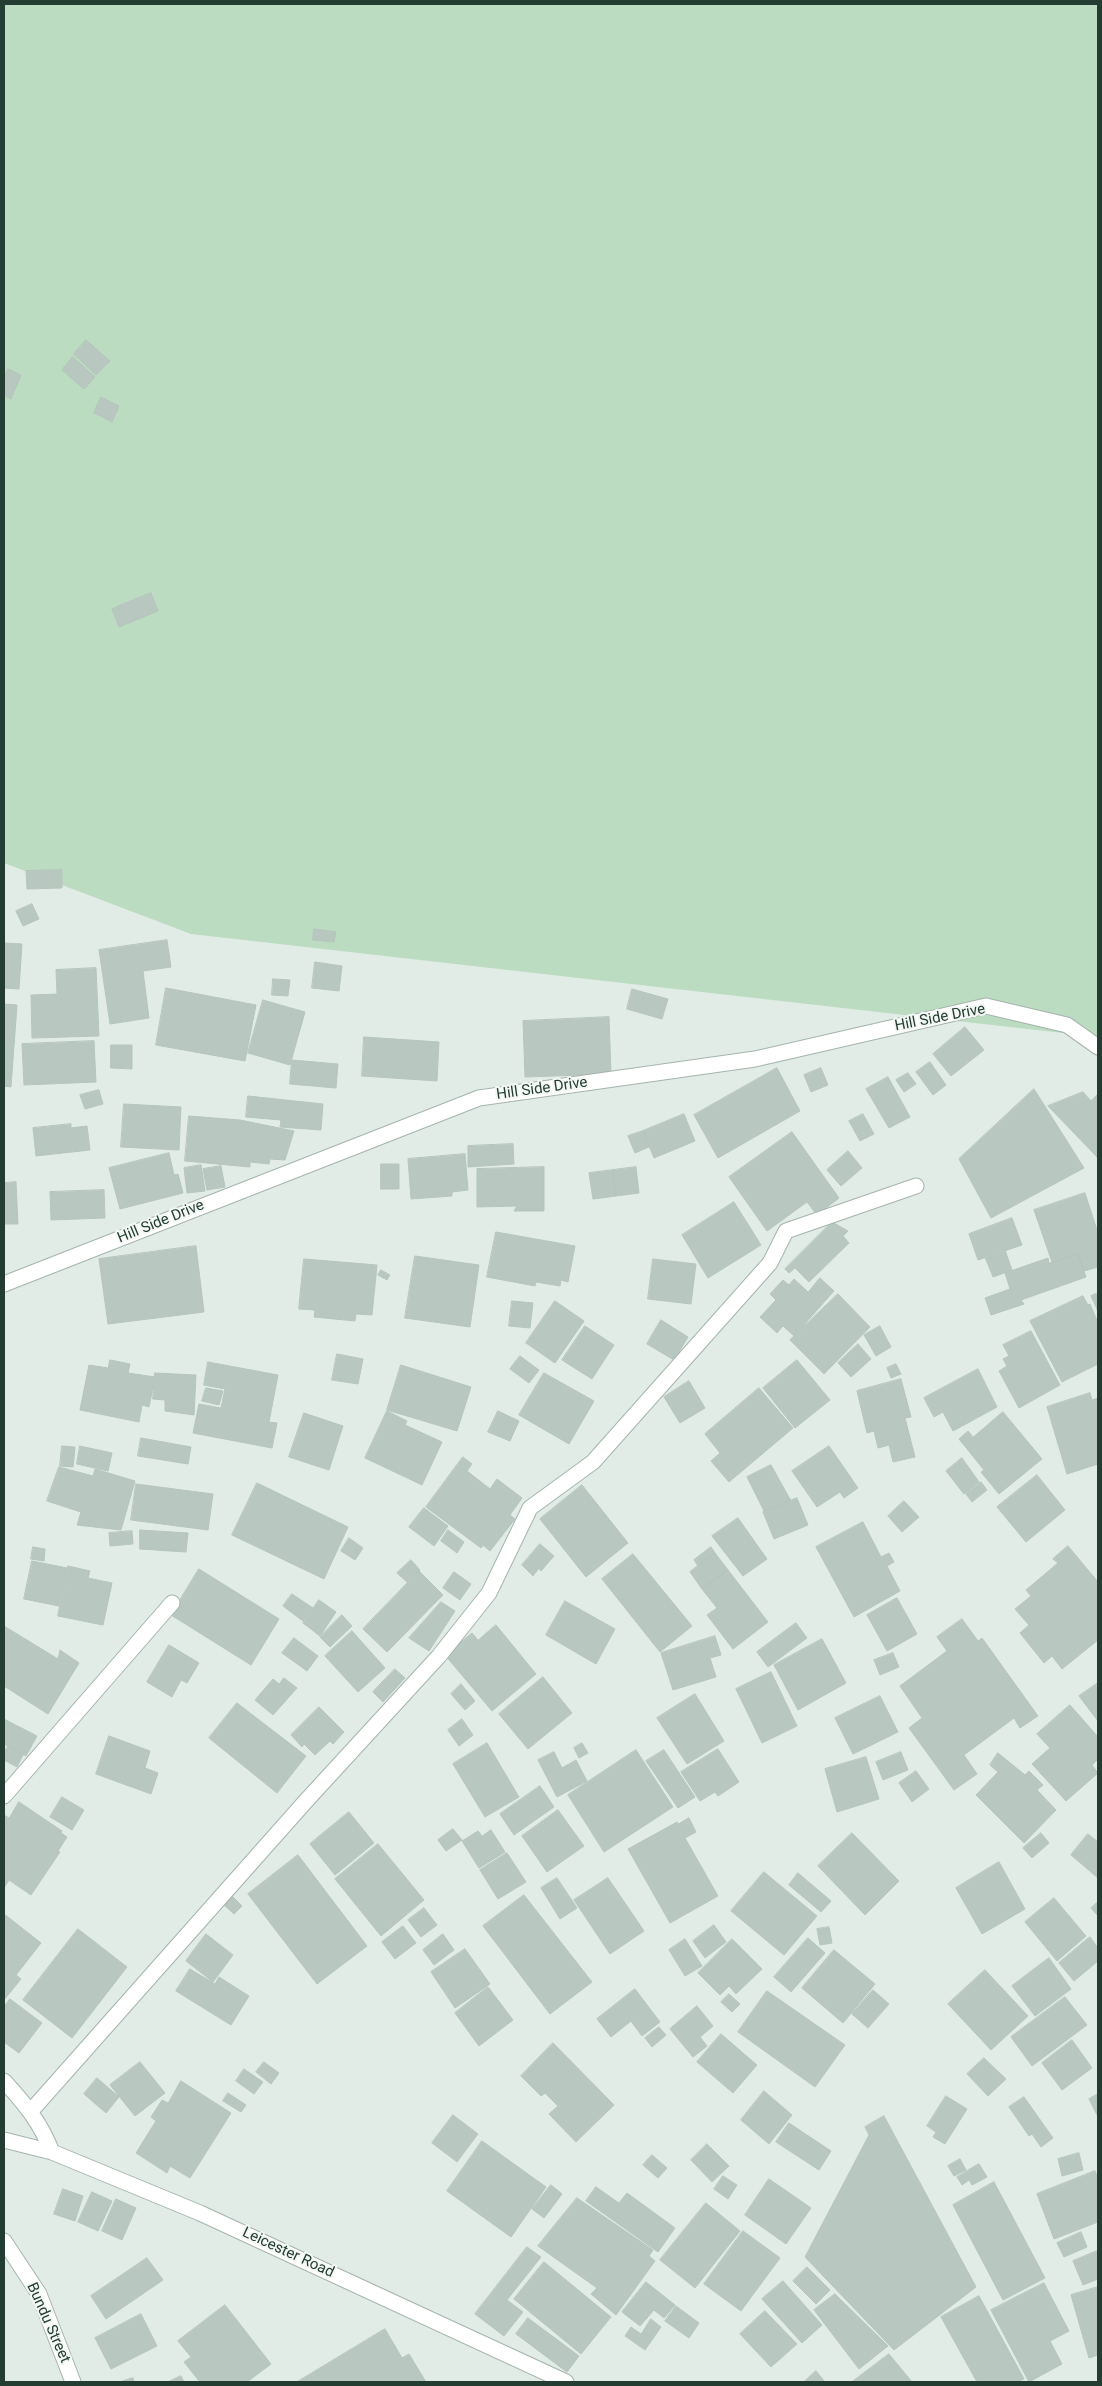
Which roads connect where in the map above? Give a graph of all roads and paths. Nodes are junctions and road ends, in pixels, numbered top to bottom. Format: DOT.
graph roads {
  1 [pos="1098,1047"];
  2 [pos="916,1186"];
  3 [pos="4,1284"];
  4 [pos="172,1603"];
  5 [pos="4,1796"];
  6 [pos="4,2081"];
  7 [pos="31,2111"];
  8 [pos="4,2140"];
  9 [pos="52,2152"];
  10 [pos="4,2241"];
  11 [pos="73,2382"];
  12 [pos="566,2382"];
  1 -- 3 [label="street, Hill Side Drive"];
  2 -- 7 [label="street"];
  4 -- 5 [label="street"];
  6 -- 7 [label="street"];
  7 -- 9 [label="street"];
  8 -- 9 [label="street, Leicester Road"];
  9 -- 12 [label="street, Leicester Road"];
  10 -- 11 [label="street, Bundu Street"];
}
